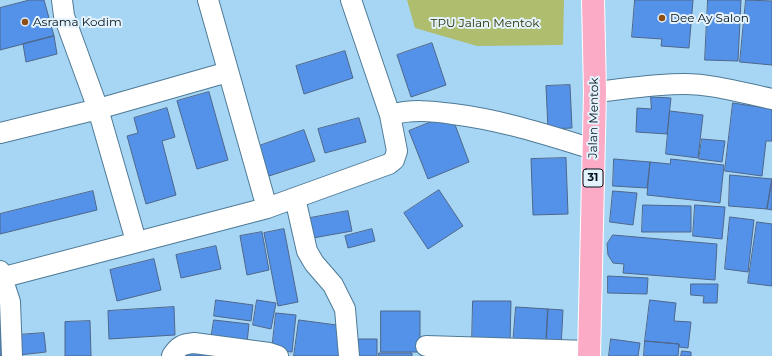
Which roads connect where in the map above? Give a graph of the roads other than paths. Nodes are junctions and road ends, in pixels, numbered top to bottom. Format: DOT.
graph roads {
  1 [pos="62,0"];
  2 [pos="208,0"];
  3 [pos="351,0"];
  4 [pos="593,0"];
  5 [pos="228,72"];
  6 [pos="595,92"];
  7 [pos="772,99"];
  8 [pos="98,109"];
  9 [pos="390,115"];
  10 [pos="0,133"];
  11 [pos="593,148"];
  12 [pos="295,198"];
  13 [pos="267,208"];
  14 [pos="136,241"];
  15 [pos="1,275"];
  16 [pos="426,346"];
  17 [pos="589,353"];
  18 [pos="12,356"];
  19 [pos="172,356"];
  20 [pos="278,356"];
  21 [pos="349,356"];
  1 -- 8 [label="street"];
  2 -- 5 [label="street"];
  3 -- 9 [label="street"];
  4 -- 6 [label="highway, Jalan Mentok / 31"];
  5 -- 8 [label="street"];
  5 -- 13 [label="street"];
  6 -- 7 [label="street"];
  6 -- 11 [label="highway, Jalan Mentok / 31"];
  8 -- 10 [label="street"];
  8 -- 14 [label="street"];
  9 -- 11 [label="street"];
  9 -- 12 [label="street"];
  11 -- 17 [label="highway, Jalan Mentok / 31"];
  12 -- 13 [label="street"];
  12 -- 21 [label="street"];
  13 -- 14 [label="street"];
  14 -- 15 [label="street"];
  15 -- 18 [label="street"];
  16 -- 17 [label="street"];
  19 -- 20 [label="street"];
}
